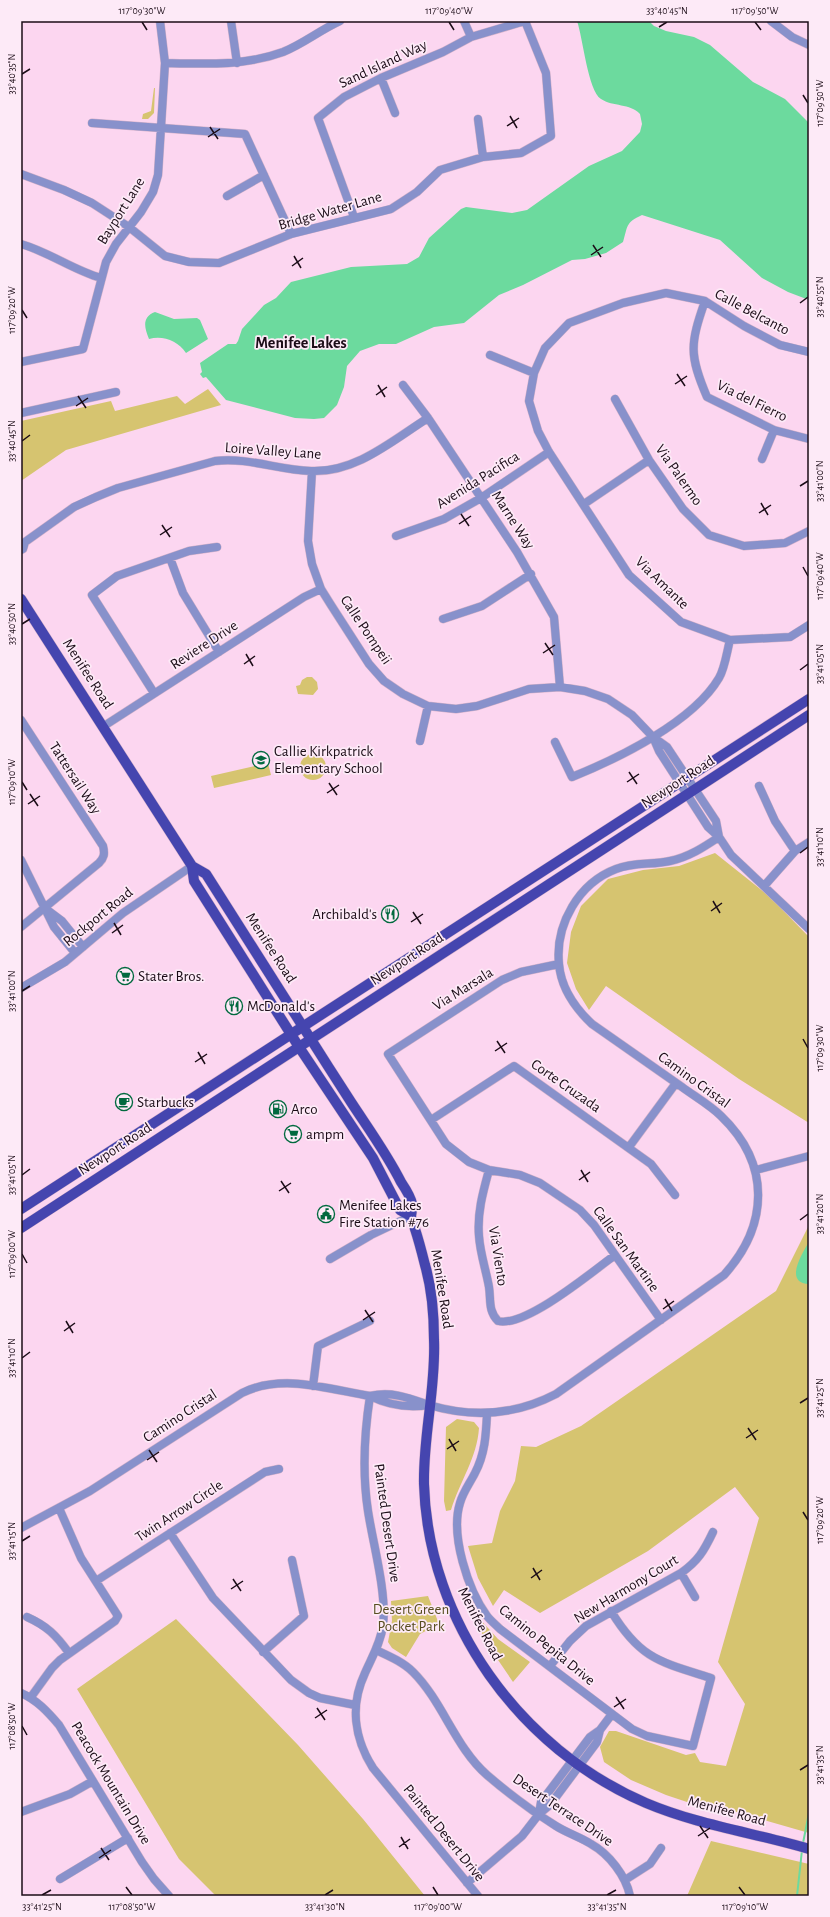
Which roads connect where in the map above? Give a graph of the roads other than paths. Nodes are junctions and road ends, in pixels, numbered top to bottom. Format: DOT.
graph roads {
  1 [pos="160,21"];
  2 [pos="231,21"];
  3 [pos="340,21"];
  4 [pos="464,21"];
  5 [pos="771,21"];
  6 [pos="471,37"];
  7 [pos="809,45"];
  8 [pos="165,63"];
  9 [pos="237,63"];
  10 [pos="381,78"];
  11 [pos="395,114"];
  12 [pos="478,119"];
  13 [pos="92,123"];
  14 [pos="161,129"];
  15 [pos="483,156"];
  16 [pos="21,174"];
  17 [pos="264,175"];
  18 [pos="227,196"];
  19 [pos="354,217"];
  20 [pos="129,227"];
  21 [pos="291,234"];
  22 [pos="21,244"];
  23 [pos="101,278"];
  24 [pos="705,301"];
  25 [pos="809,352"];
  26 [pos="490,355"];
  27 [pos="21,362"];
  28 [pos="534,373"];
  29 [pos="403,385"];
  30 [pos="116,392"];
  31 [pos="615,399"];
  32 [pos="21,413"];
  33 [pos="428,418"];
  34 [pos="774,430"];
  35 [pos="809,439"];
  36 [pos="549,452"];
  37 [pos="762,459"];
  38 [pos="649,460"];
  39 [pos="312,471"];
  40 [pos="481,498"];
  41 [pos="584,504"];
  42 [pos="809,531"];
  43 [pos="396,536"];
  44 [pos="23,541"];
  45 [pos="217,547"];
  46 [pos="21,550"];
  47 [pos="170,558"];
  48 [pos="531,574"];
  49 [pos="321,589"];
  50 [pos="21,600"];
  51 [pos="443,619"];
  52 [pos="809,625"];
  53 [pos="730,640"];
  54 [pos="218,652"];
  55 [pos="560,687"];
  56 [pos="154,693"];
  57 [pos="809,699"];
  58 [pos="428,706"];
  59 [pos="809,715"];
  60 [pos="21,720"];
  61 [pos="104,726"];
  62 [pos="653,737"];
  63 [pos="420,741"];
  64 [pos="555,742"];
  65 [pos="683,780"];
  66 [pos="759,786"];
  67 [pos="695,789"];
  68 [pos="686,795"];
  69 [pos="719,838"];
  70 [pos="809,842"];
  71 [pos="795,851"];
  72 [pos="21,860"];
  73 [pos="192,866"];
  74 [pos="765,885"];
  75 [pos="45,909"];
  76 [pos="66,926"];
  77 [pos="21,927"];
  78 [pos="809,929"];
  79 [pos="58,932"];
  80 [pos="83,947"];
  81 [pos="75,954"];
  82 [pos="559,964"];
  83 [pos="21,988"];
  84 [pos="303,1025"];
  85 [pos="290,1034"];
  86 [pos="311,1039"];
  87 [pos="299,1047"];
  88 [pos="388,1054"];
  89 [pos="676,1083"];
  90 [pos="431,1120"];
  91 [pos="629,1147"];
  92 [pos="809,1156"];
  93 [pos="489,1170"];
  94 [pos="756,1170"];
  95 [pos="675,1195"];
  96 [pos="21,1209"];
  97 [pos="411,1216"];
  98 [pos="21,1228"];
  99 [pos="615,1255"];
  100 [pos="330,1259"];
  101 [pos="661,1320"];
  102 [pos="370,1321"];
  103 [pos="313,1386"];
  104 [pos="370,1396"];
  105 [pos="429,1405"];
  106 [pos="487,1414"];
  107 [pos="278,1469"];
  108 [pos="59,1508"];
  109 [pos="21,1528"];
  110 [pos="713,1532"];
  111 [pos="170,1533"];
  112 [pos="292,1560"];
  113 [pos="681,1573"];
  114 [pos="96,1582"];
  115 [pos="695,1597"];
  116 [pos="611,1611"];
  117 [pos="27,1617"];
  118 [pos="376,1650"];
  119 [pos="263,1652"];
  120 [pos="69,1653"];
  121 [pos="550,1666"];
  122 [pos="21,1693"];
  123 [pos="31,1697"];
  124 [pos="356,1705"];
  125 [pos="612,1714"];
  126 [pos="576,1763"];
  127 [pos="93,1781"];
  128 [pos="21,1812"];
  129 [pos="539,1814"];
  130 [pos="128,1838"];
  131 [pos="661,1848"];
  132 [pos="809,1849"];
  133 [pos="60,1879"];
  134 [pos="625,1880"];
  135 [pos="468,1883"];
  136 [pos="164,1894"];
  137 [pos="478,1896"];
  138 [pos="630,1896"];
  1 -- 8 [label="street, Bayport Lane"];
  2 -- 9 [label="street"];
  3 -- 9 [label="street"];
  4 -- 6 [label="street"];
  5 -- 7 [label="street"];
  6 -- 10 [label="street, Sand Island Way"];
  6 -- 15 [label="street, Bridge Water Lane"];
  8 -- 9 [label="street"];
  8 -- 14 [label="street, Bayport Lane"];
  10 -- 11 [label="street"];
  10 -- 19 [label="street, Sand Island Way"];
  12 -- 15 [label="street"];
  13 -- 14 [label="street"];
  14 -- 17 [label="street"];
  14 -- 20 [label="street, Bayport Lane"];
  15 -- 19 [label="street, Bridge Water Lane"];
  16 -- 20 [label="street, Bridge Water Lane"];
  17 -- 18 [label="street"];
  17 -- 21 [label="street"];
  19 -- 21 [label="street, Bridge Water Lane"];
  20 -- 21 [label="street, Bridge Water Lane"];
  20 -- 23 [label="street, Bayport Lane"];
  22 -- 23 [label="street"];
  23 -- 27 [label="street, Bayport Lane"];
  24 -- 25 [label="street, Calle Belcanto"];
  24 -- 28 [label="street, Calle Belcanto"];
  24 -- 34 [label="street, Via del Fierro"];
  26 -- 28 [label="street"];
  28 -- 36 [label="street, Calle Belcanto"];
  29 -- 33 [label="street, Marne Way"];
  30 -- 32 [label="street"];
  31 -- 38 [label="street, Via Palermo"];
  33 -- 39 [label="street, Loire Valley Lane"];
  33 -- 40 [label="street, Marne Way"];
  34 -- 35 [label="street, Via del Fierro"];
  34 -- 37 [label="street"];
  36 -- 40 [label="street, Avenida Pacifica"];
  36 -- 41 [label="street, Via Amante"];
  38 -- 41 [label="street"];
  38 -- 42 [label="street, Via Palermo"];
  39 -- 44 [label="street, Loire Valley Lane"];
  39 -- 49 [label="street, Calle Pompeii"];
  40 -- 43 [label="street, Avenida Pacifica"];
  40 -- 48 [label="street, Marne Way"];
  41 -- 53 [label="street, Via Amante"];
  44 -- 46 [label="street, Loire Valley Lane"];
  45 -- 47 [label="street"];
  47 -- 54 [label="street"];
  47 -- 56 [label="street"];
  48 -- 51 [label="street"];
  48 -- 55 [label="street, Marne Way"];
  49 -- 54 [label="street, Reviere Drive"];
  49 -- 58 [label="street, Calle Pompeii"];
  50 -- 61 [label="main road, Menifee Road"];
  52 -- 53 [label="street, Via Amante"];
  53 -- 62 [label="street"];
  54 -- 56 [label="street, Reviere Drive"];
  55 -- 58 [label="street, Calle Pompeii"];
  55 -- 62 [label="street, Calle Pompeii"];
  56 -- 61 [label="street, Reviere Drive"];
  57 -- 65 [label="main road, Newport Road"];
  58 -- 63 [label="street"];
  59 -- 67 [label="main road, Newport Road"];
  60 -- 75 [label="street, Tattersail Way"];
  61 -- 73 [label="main road, Menifee Road"];
  62 -- 64 [label="street"];
  62 -- 65 [label="street, Calle Pompeii"];
  65 -- 67 [label="street"];
  65 -- 68 [label="street, Calle Pompeii"];
  65 -- 84 [label="main road, Newport Road"];
  66 -- 71 [label="street"];
  67 -- 68 [label="main road, Newport Road"];
  67 -- 69 [label="street"];
  68 -- 69 [label="street, Calle Pompeii"];
  68 -- 86 [label="main road, Newport Road"];
  69 -- 74 [label="street"];
  69 -- 82 [label="street, Camino Cristal"];
  70 -- 71 [label="street"];
  71 -- 74 [label="street"];
  72 -- 75 [label="street"];
  73 -- 80 [label="street, Rockport Road"];
  73 -- 84 [label="main road, Menifee Road"];
  73 -- 85 [label="main road, Menifee Road"];
  74 -- 78 [label="street"];
  75 -- 76 [label="street"];
  75 -- 77 [label="street"];
  75 -- 79 [label="street"];
  76 -- 79 [label="street"];
  76 -- 80 [label="street"];
  79 -- 81 [label="street"];
  80 -- 81 [label="street, Rockport Road"];
  81 -- 83 [label="street, Rockport Road"];
  82 -- 88 [label="street, Via Marsala"];
  82 -- 89 [label="street, Camino Cristal"];
  84 -- 85 [label="main road, Newport Road"];
  84 -- 86 [label="main road, Menifee Road"];
  85 -- 87 [label="main road, Menifee Road"];
  85 -- 96 [label="main road, Newport Road"];
  86 -- 87 [label="main road, Newport Road"];
  86 -- 97 [label="main road, Menifee Road"];
  87 -- 97 [label="main road, Menifee Road"];
  87 -- 98 [label="main road, Newport Road"];
  88 -- 90 [label="street, Calle San Martine"];
  89 -- 91 [label="street"];
  89 -- 94 [label="street, Camino Cristal"];
  90 -- 91 [label="street, Corte Cruzada"];
  90 -- 93 [label="street, Calle San Martine"];
  91 -- 95 [label="street, Corte Cruzada"];
  92 -- 94 [label="street"];
  93 -- 99 [label="street, Calle San Martine"];
  93 -- 99 [label="street, Via Viento"];
  94 -- 101 [label="street, Camino Cristal"];
  97 -- 100 [label="street"];
  97 -- 105 [label="main road, Menifee Road"];
  99 -- 101 [label="street, Calle San Martine"];
  101 -- 106 [label="street, Camino Cristal"];
  102 -- 103 [label="street"];
  103 -- 104 [label="street, Camino Cristal"];
  103 -- 108 [label="street, Camino Cristal"];
  104 -- 105 [label="street, Camino Cristal"];
  104 -- 118 [label="street, Painted Desert Drive"];
  105 -- 106 [label="street, Camino Cristal"];
  105 -- 126 [label="main road, Menifee Road"];
  106 -- 121 [label="street, Camino Pepita Drive"];
  107 -- 111 [label="street, Twin Arrow Circle"];
  108 -- 109 [label="street, Camino Cristal"];
  108 -- 114 [label="street"];
  110 -- 113 [label="street, New Harmony Court"];
  111 -- 114 [label="street, Twin Arrow Circle"];
  111 -- 119 [label="street"];
  112 -- 119 [label="street"];
  113 -- 115 [label="street"];
  113 -- 116 [label="street, New Harmony Court"];
  114 -- 120 [label="street"];
  116 -- 121 [label="street, New Harmony Court"];
  116 -- 125 [label="street, Camino Pepita Drive"];
  117 -- 120 [label="street"];
  118 -- 124 [label="street, Painted Desert Drive"];
  118 -- 129 [label="street, Desert Terrace Drive"];
  119 -- 124 [label="street"];
  120 -- 123 [label="street"];
  121 -- 125 [label="street, Camino Pepita Drive"];
  122 -- 123 [label="street, Peacock Mountain Drive"];
  123 -- 127 [label="street, Peacock Mountain Drive"];
  124 -- 135 [label="street, Painted Desert Drive"];
  125 -- 126 [label="street"];
  126 -- 129 [label="street"];
  126 -- 132 [label="main road, Menifee Road"];
  127 -- 128 [label="street"];
  127 -- 130 [label="street, Peacock Mountain Drive"];
  129 -- 134 [label="street, Desert Terrace Drive"];
  129 -- 135 [label="street"];
  130 -- 133 [label="street"];
  130 -- 136 [label="street, Peacock Mountain Drive"];
  131 -- 134 [label="street"];
  134 -- 138 [label="street, Desert Terrace Drive"];
  135 -- 137 [label="street, Painted Desert Drive"];
}
